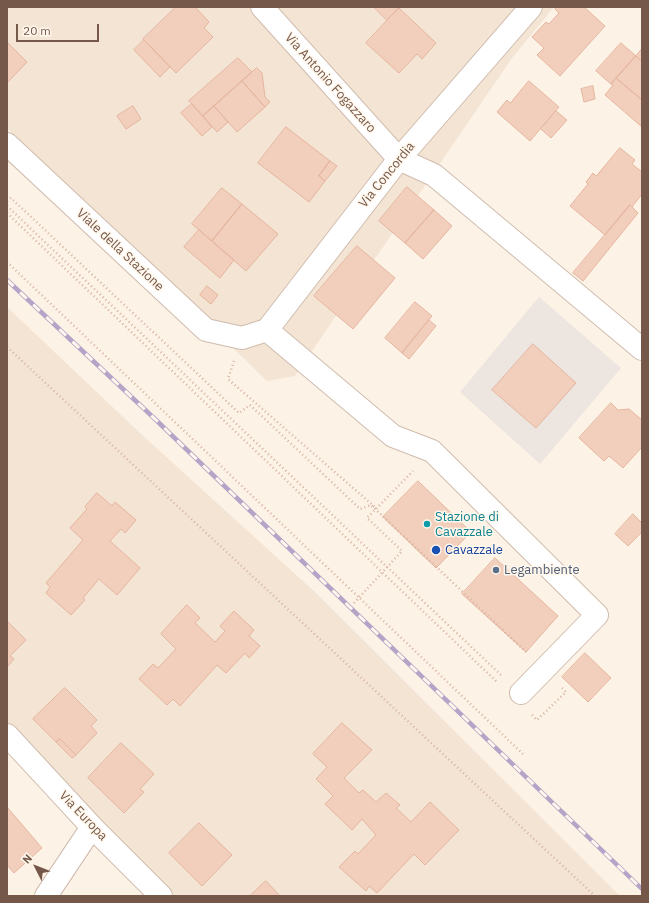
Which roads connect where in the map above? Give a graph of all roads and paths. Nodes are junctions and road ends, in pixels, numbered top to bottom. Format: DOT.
graph roads {
  1 [pos="262,7"];
  2 [pos="531,7"];
  3 [pos="7,144"];
  4 [pos="399,159"];
  5 [pos="7,201"];
  6 [pos="7,206"];
  7 [pos="7,213"];
  8 [pos="7,262"];
  9 [pos="267,330"];
  10 [pos="242,338"];
  11 [pos="7,347"];
  12 [pos="642,348"];
  13 [pos="432,451"];
  14 [pos="376,508"];
  15 [pos="387,567"];
  16 [pos="383,572"];
  17 [pos="359,598"];
  18 [pos="354,603"];
  19 [pos="544,670"];
  20 [pos="517,697"];
  21 [pos="543,715"];
  22 [pos="7,735"];
  23 [pos="523,754"];
  24 [pos="92,827"];
  25 [pos="46,896"];
  26 [pos="161,896"];
  27 [pos="595,896"];
  1 -- 4 [label="street, Via Antonio Fogazzaro"];
  2 -- 4 [label="street, Via Concordia"];
  3 -- 10 [label="street, Viale della Stazione"];
  4 -- 9 [label="street, Via Concordia"];
  4 -- 12 [label="street"];
  5 -- 14 [label="path"];
  6 -- 15 [label="path"];
  7 -- 16 [label="path"];
  8 -- 17 [label="path"];
  9 -- 10 [label="street"];
  9 -- 13 [label="street"];
  10 -- 14 [label="path"];
  11 -- 27 [label="path"];
  13 -- 14 [label="path"];
  13 -- 19 [label="street"];
  14 -- 15 [label="path"];
  14 -- 19 [label="path"];
  15 -- 16 [label="path"];
  15 -- 20 [label="path"];
  16 -- 17 [label="path"];
  16 -- 20 [label="path"];
  17 -- 18 [label="path"];
  17 -- 23 [label="path"];
  19 -- 20 [label="street"];
  19 -- 21 [label="path"];
  20 -- 21 [label="path"];
  20 -- 21 [label="path"];
  22 -- 24 [label="street, Via Europa"];
  24 -- 25 [label="street"];
  24 -- 26 [label="street, Via Europa"];
}
